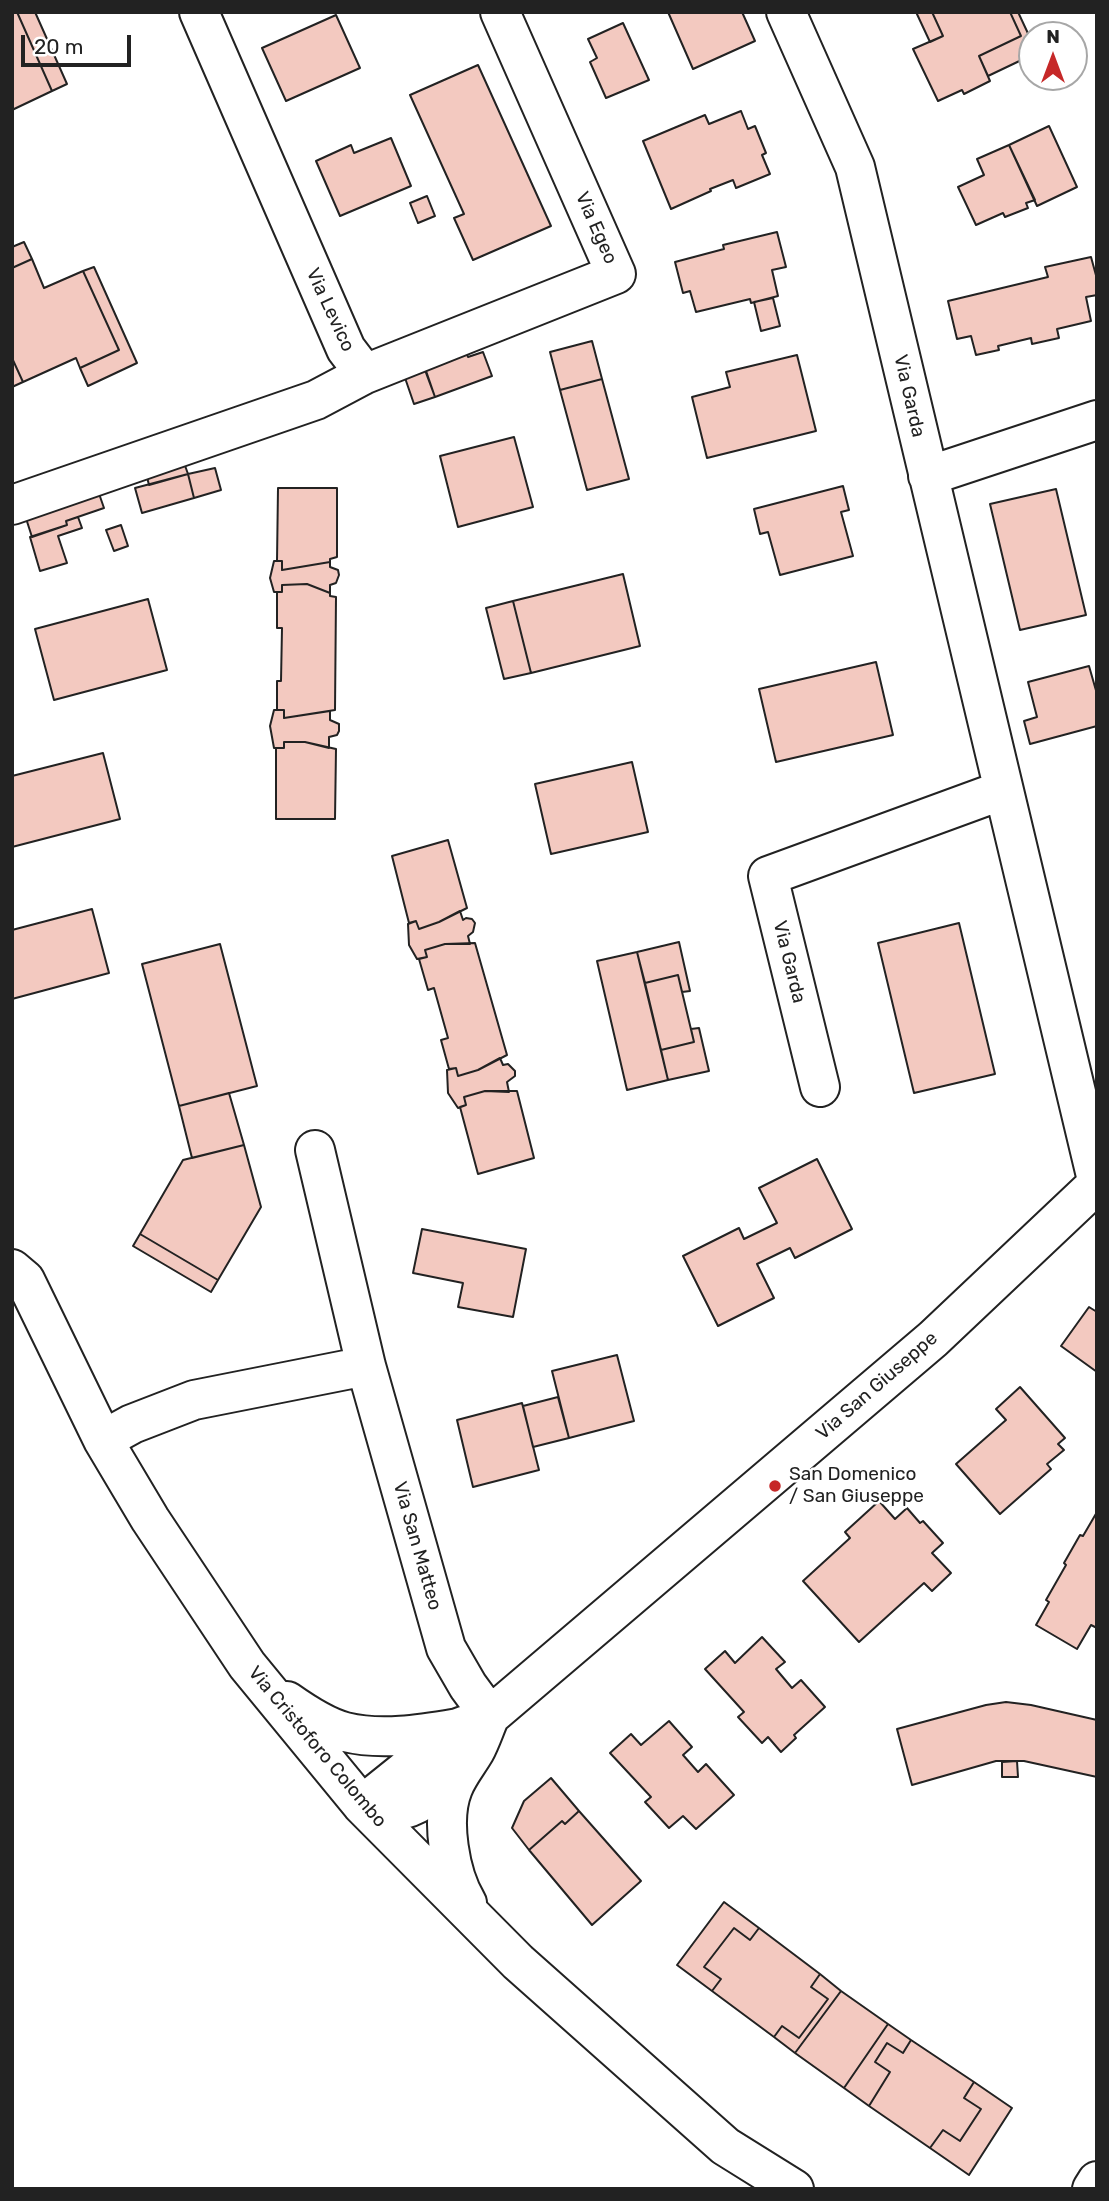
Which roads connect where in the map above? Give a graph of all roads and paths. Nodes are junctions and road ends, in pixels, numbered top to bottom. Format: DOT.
graph roads {
  1 [pos="199,12"];
  2 [pos="500,12"];
  3 [pos="786,12"];
  4 [pos="365,374"];
  5 [pos="1097,420"];
  6 [pos="928,475"];
  7 [pos="12,505"];
  8 [pos="1003,790"];
  9 [pos="820,1087"];
  10 [pos="315,1150"];
  11 [pos="1097,1182"];
  12 [pos="12,1269"];
  13 [pos="366,1366"];
  14 [pos="103,1440"];
  15 [pos="266,1687"];
  16 [pos="475,1731"];
  17 [pos="365,1809"];
  18 [pos="479,1923"];
  19 [pos="1097,2181"];
  20 [pos="794,2189"];
  21 [pos="1092,2189"];
  1 -- 4 [label="street, Via Levico"];
  2 -- 4 [label="street, Via Egeo"];
  3 -- 6 [label="street, Via Garda"];
  4 -- 7 [label="street, Via Levico"];
  5 -- 6 [label="street"];
  6 -- 8 [label="street, Via Garda"];
  8 -- 9 [label="street, Via Garda"];
  8 -- 11 [label="street, Via Garda"];
  10 -- 13 [label="street, Via San Matteo"];
  11 -- 16 [label="street, Via San Giuseppe"];
  12 -- 14 [label="street, Via Cristoforo Colombo"];
  13 -- 14 [label="street"];
  13 -- 16 [label="street, Via San Matteo"];
  14 -- 15 [label="street, Via Cristoforo Colombo"];
  15 -- 16 [label="street"];
  15 -- 17 [label="street, Via Cristoforo Colombo"];
  16 -- 17 [label="street, Via San Giuseppe"];
  16 -- 18 [label="street, Via San Giuseppe"];
  17 -- 18 [label="street, Via Cristoforo Colombo"];
  18 -- 20 [label="street, Via Cristoforo Colombo"];
  19 -- 21 [label="street"];
}
